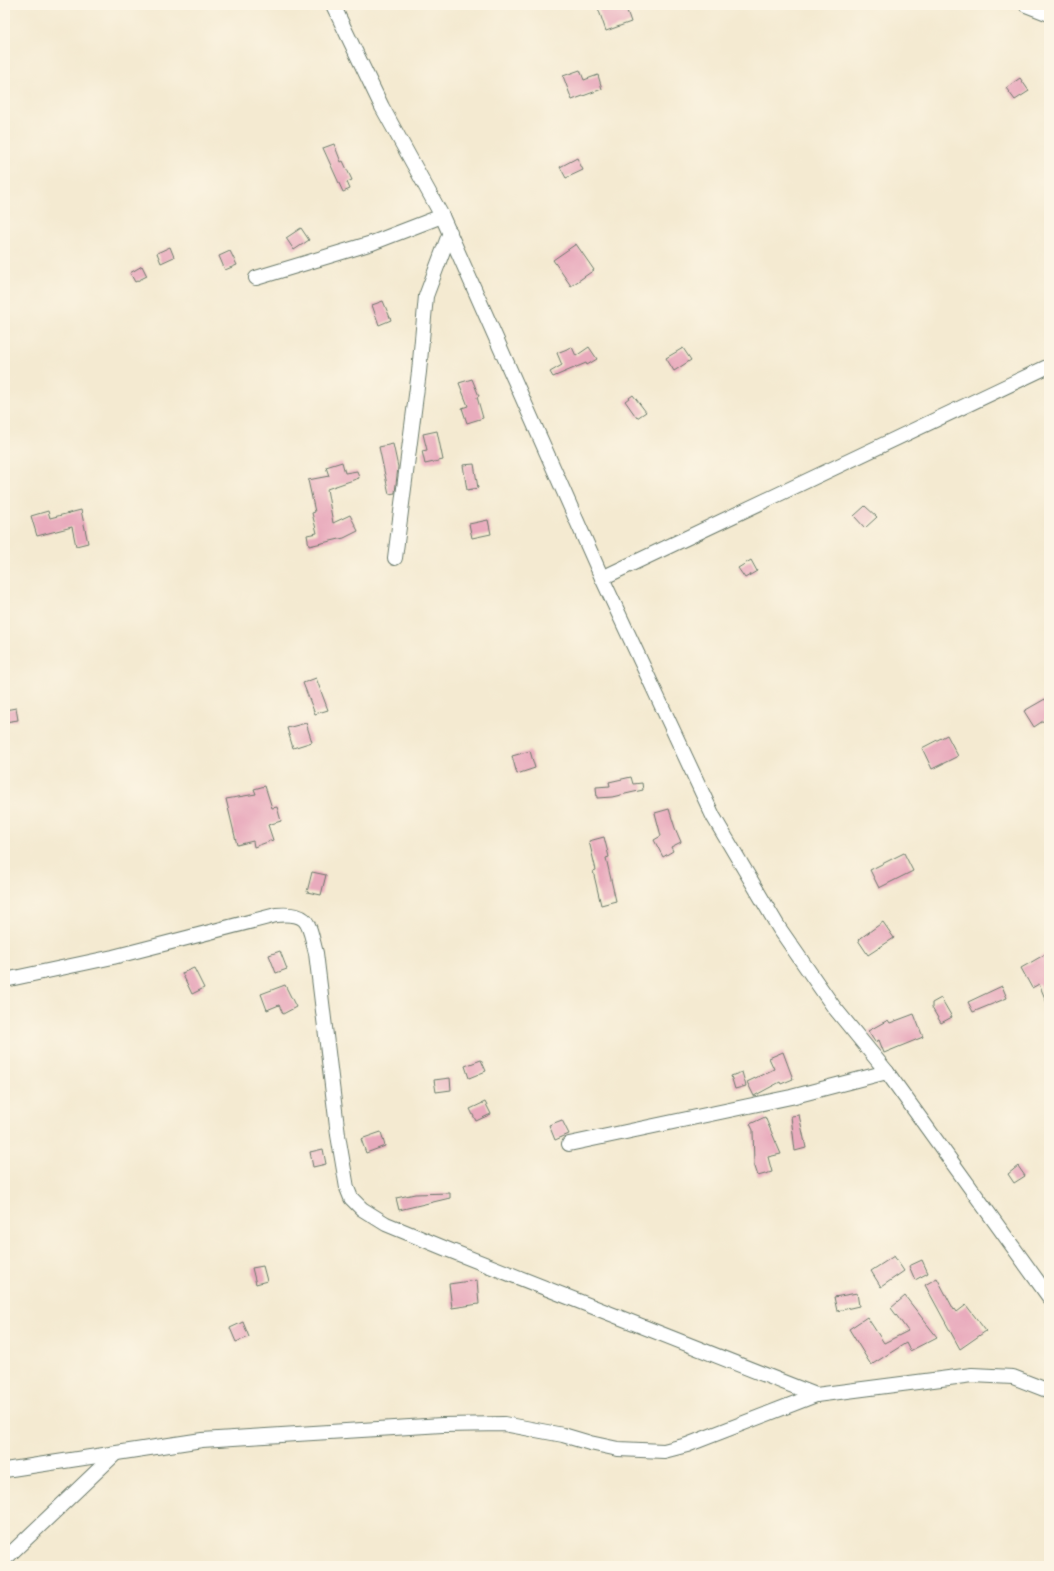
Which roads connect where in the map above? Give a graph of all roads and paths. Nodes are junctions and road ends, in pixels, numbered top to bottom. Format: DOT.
graph roads {
  1 [pos="332,5"];
  2 [pos="1026,5"];
  3 [pos="1049,14"];
  4 [pos="442,216"];
  5 [pos="450,232"];
  6 [pos="256,278"];
  7 [pos="1049,366"];
  8 [pos="395,558"];
  9 [pos="602,578"];
  10 [pos="5,980"];
  11 [pos="888,1072"];
  12 [pos="569,1144"];
  13 [pos="1049,1297"];
  14 [pos="1049,1391"];
  15 [pos="816,1396"];
  16 [pos="115,1454"];
  17 [pos="5,1470"];
  18 [pos="5,1559"];
  1 -- 4 [label="street"];
  2 -- 3 [label="street"];
  4 -- 5 [label="street"];
  4 -- 6 [label="street"];
  5 -- 8 [label="street"];
  5 -- 9 [label="street"];
  7 -- 9 [label="street"];
  9 -- 11 [label="street"];
  10 -- 15 [label="street"];
  11 -- 12 [label="street"];
  11 -- 13 [label="street"];
  14 -- 15 [label="street"];
  15 -- 16 [label="street"];
  16 -- 17 [label="street"];
  16 -- 18 [label="street"];
}
